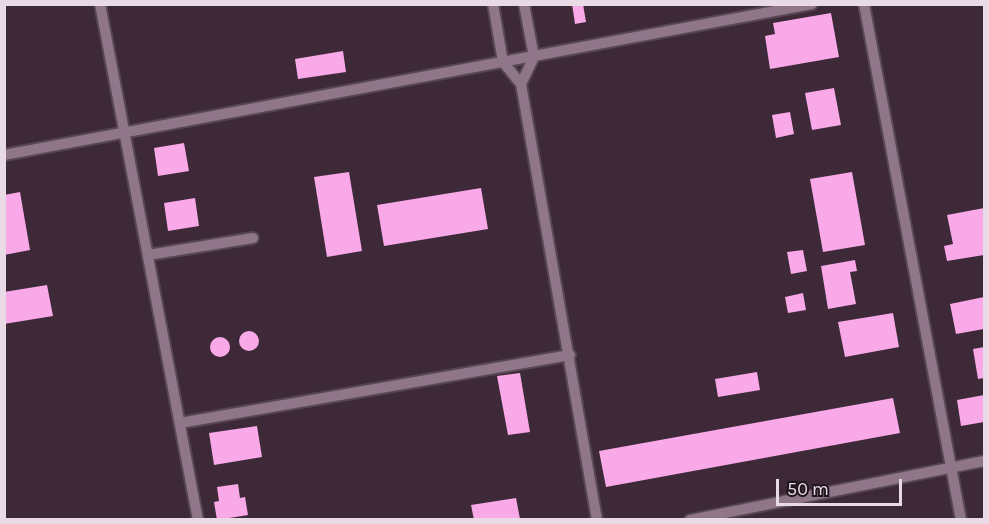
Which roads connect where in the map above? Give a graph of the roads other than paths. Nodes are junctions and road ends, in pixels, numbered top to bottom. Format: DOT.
graph roads {
  1 [pos="100,4"];
  2 [pos="493,4"];
  3 [pos="524,4"];
  4 [pos="812,4"];
  5 [pos="864,4"];
  6 [pos="534,57"];
  7 [pos="503,62"];
  8 [pos="522,84"];
  9 [pos="125,134"];
  10 [pos="4,155"];
  11 [pos="253,238"];
  12 [pos="148,255"];
  13 [pos="570,355"];
  14 [pos="180,423"];
  15 [pos="984,461"];
  16 [pos="951,467"];
  17 [pos="198,519"];
  18 [pos="597,519"];
  19 [pos="690,519"];
  20 [pos="961,519"];
  1 -- 9 [label="lane"];
  2 -- 7 [label="lane"];
  3 -- 6 [label="lane"];
  4 -- 6 [label="lane"];
  5 -- 16 [label="lane"];
  6 -- 7 [label="lane"];
  6 -- 8 [label="lane"];
  7 -- 8 [label="lane"];
  7 -- 9 [label="lane"];
  8 -- 13 [label="lane"];
  9 -- 10 [label="lane"];
  9 -- 12 [label="lane"];
  11 -- 12 [label="lane"];
  12 -- 14 [label="lane"];
  13 -- 14 [label="lane"];
  13 -- 18 [label="lane"];
  14 -- 17 [label="lane"];
  15 -- 16 [label="lane"];
  16 -- 19 [label="lane"];
  16 -- 20 [label="lane"];
}
